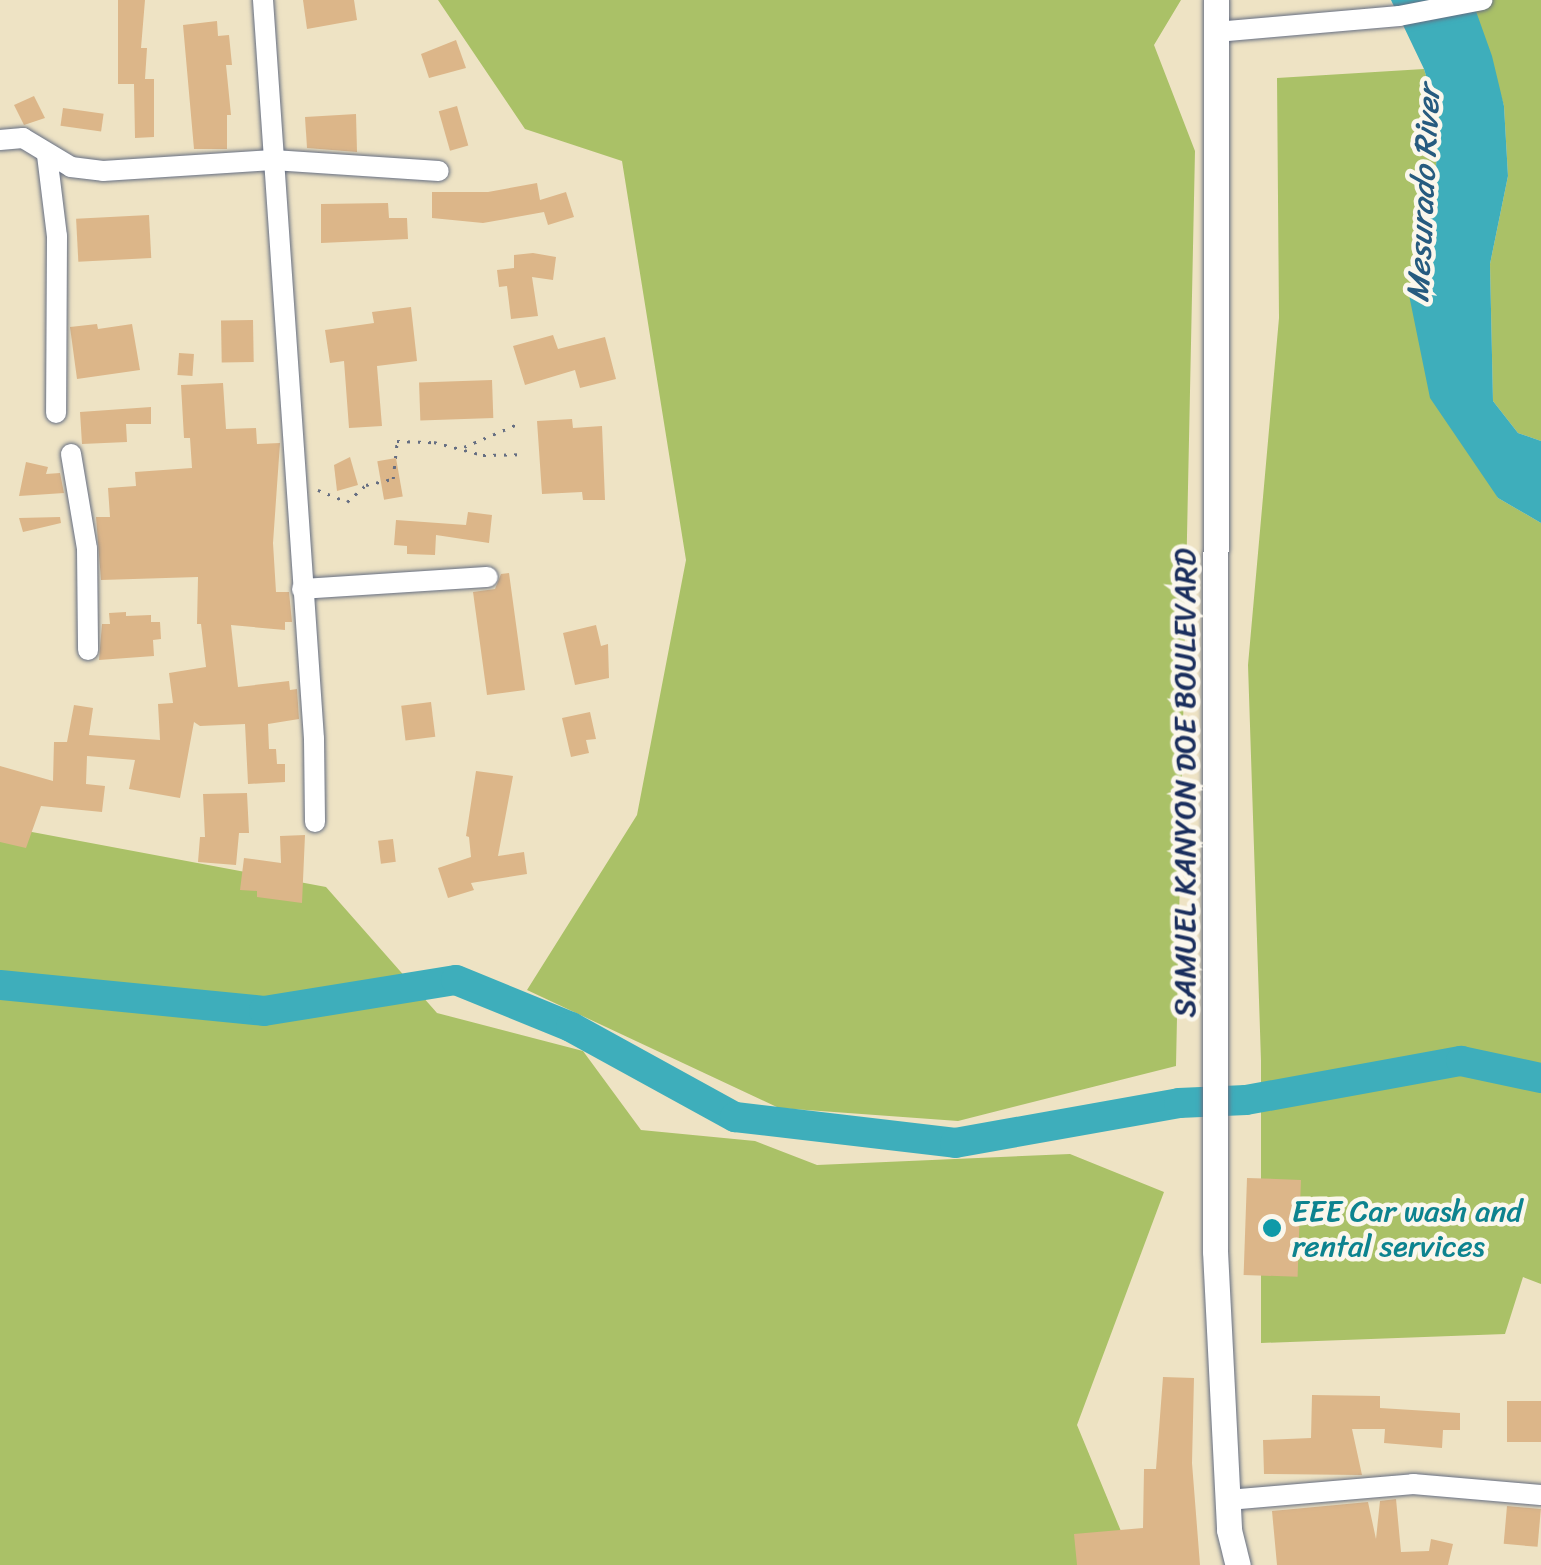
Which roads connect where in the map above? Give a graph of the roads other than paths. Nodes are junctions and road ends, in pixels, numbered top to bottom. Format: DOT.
graph roads {
  1 [pos="263,0"];
  2 [pos="1216,0"];
  3 [pos="1482,0"];
  4 [pos="1216,32"];
  5 [pos="0,140"];
  6 [pos="47,155"];
  7 [pos="273,160"];
  8 [pos="438,171"];
  9 [pos="56,413"];
  10 [pos="71,454"];
  11 [pos="488,577"];
  12 [pos="302,589"];
  13 [pos="88,650"];
  14 [pos="315,822"];
  15 [pos="1541,1495"];
  16 [pos="1228,1500"];
  17 [pos="1238,1565"];
  1 -- 7 [label="street"];
  2 -- 4 [label="street, SAMUEL KANYON DOE BOULEVARD"];
  3 -- 4 [label="street"];
  4 -- 16 [label="street, SAMUEL KANYON DOE BOULEVARD"];
  5 -- 6 [label="street"];
  6 -- 7 [label="street"];
  6 -- 9 [label="street"];
  7 -- 8 [label="street"];
  7 -- 12 [label="street"];
  10 -- 13 [label="street"];
  11 -- 12 [label="street"];
  12 -- 14 [label="street"];
  15 -- 16 [label="street"];
  16 -- 17 [label="street, SAMUEL KANYON DOE BOULEVARD"];
}
